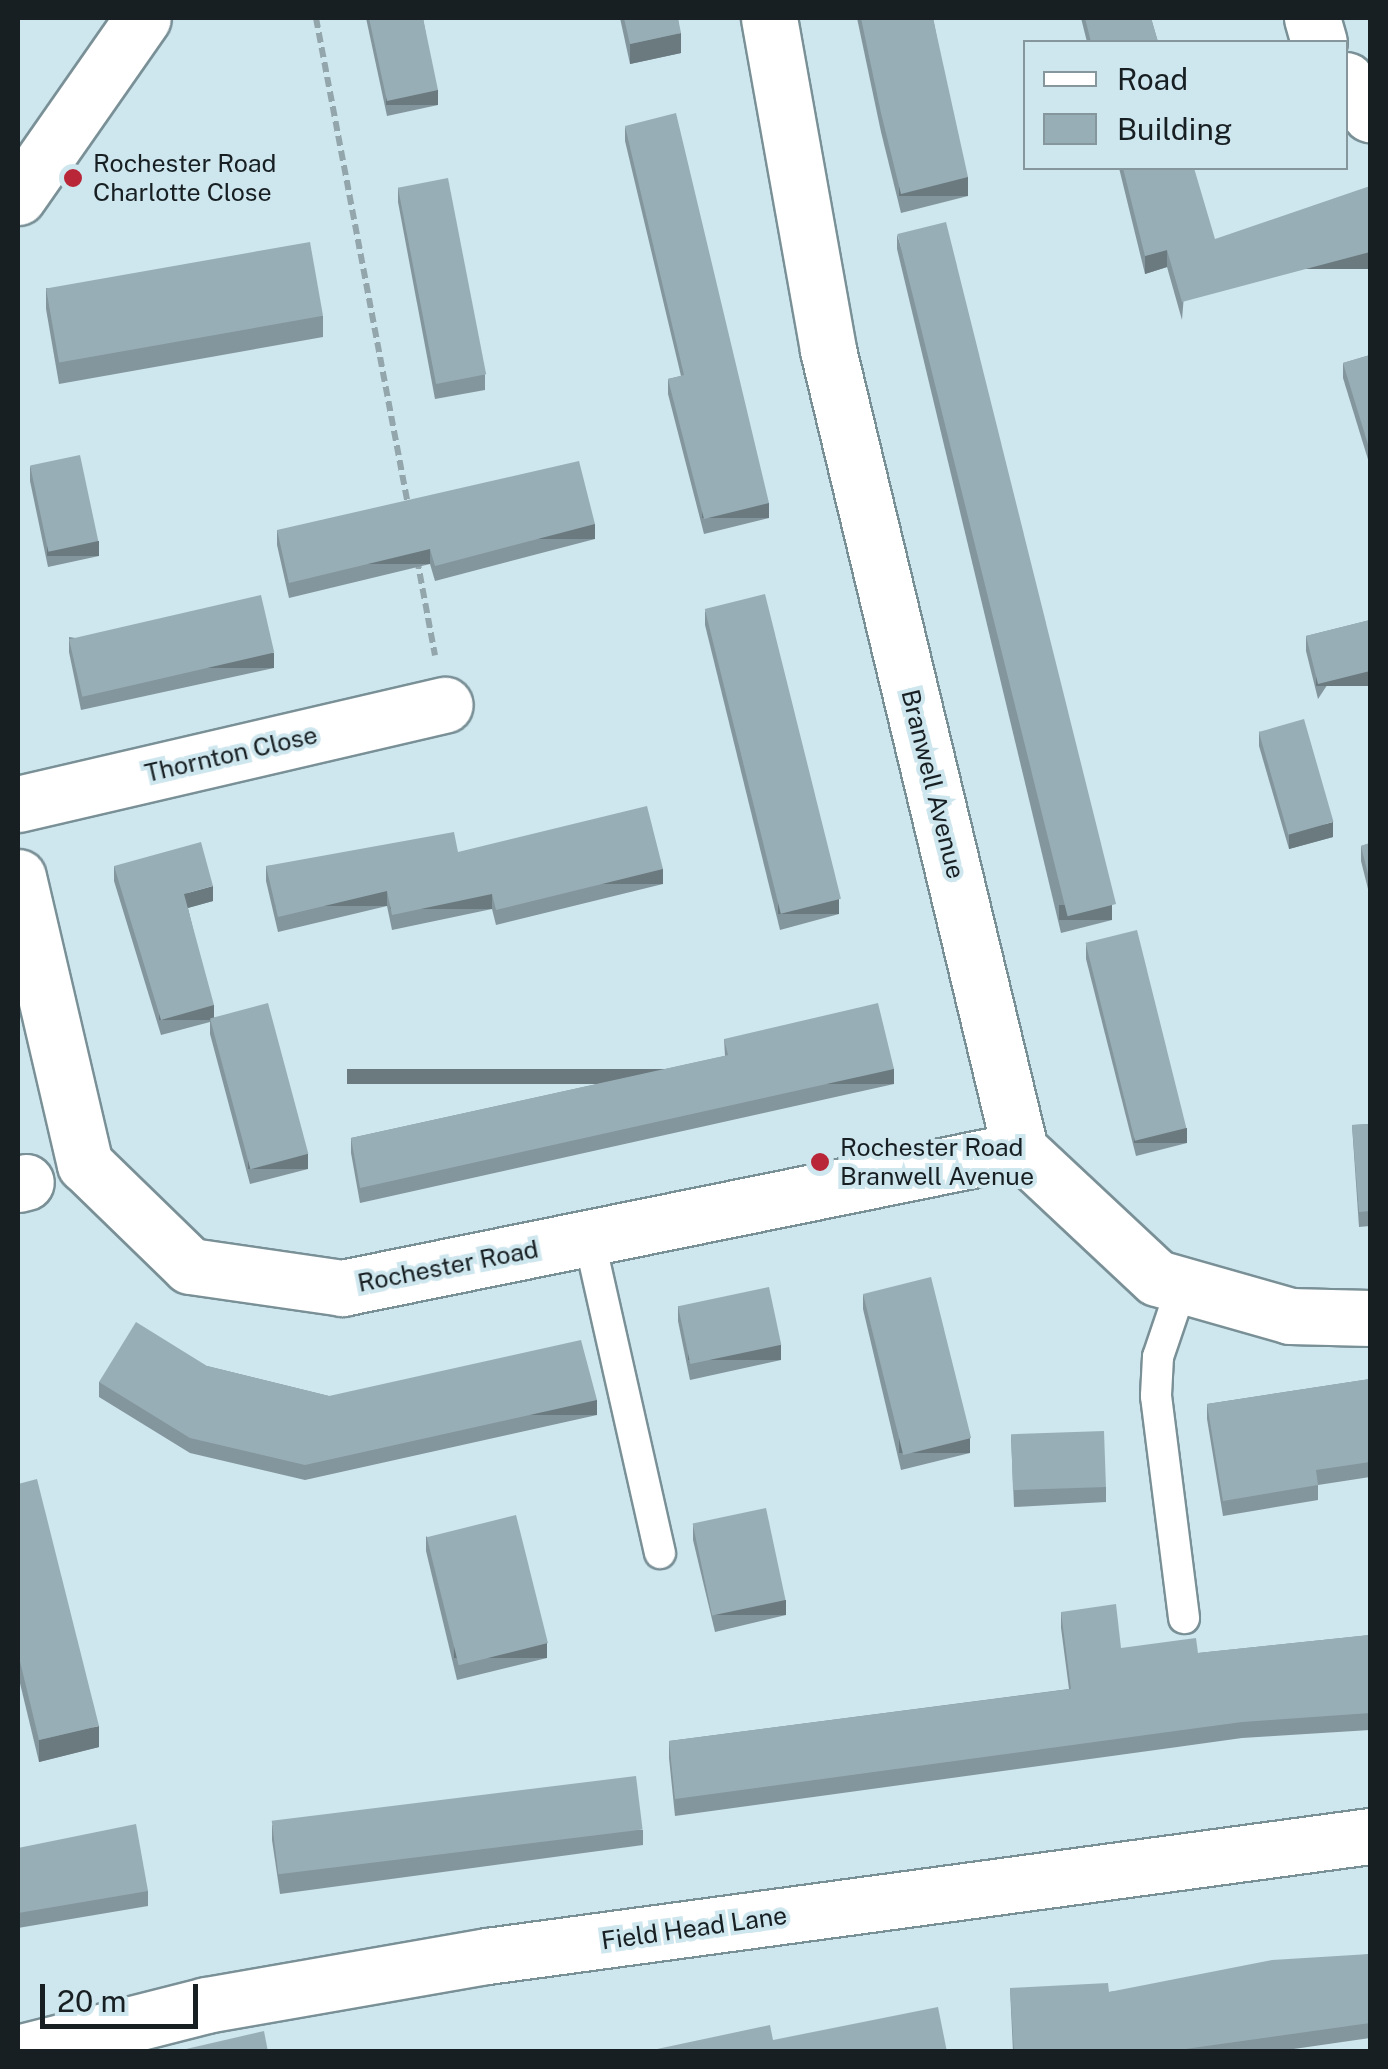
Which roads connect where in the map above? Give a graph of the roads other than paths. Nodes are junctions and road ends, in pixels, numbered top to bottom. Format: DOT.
graph roads {
  1 [pos="143,18"];
  2 [pos="769,18"];
  3 [pos="1348,83"];
  4 [pos="1370,114"];
  5 [pos="18,197"];
  6 [pos="444,705"];
  7 [pos="18,804"];
  8 [pos="18,877"];
  9 [pos="1020,1150"];
  10 [pos="589,1238"];
  11 [pos="1182,1286"];
  12 [pos="1370,1318"];
  13 [pos="660,1553"];
  14 [pos="1184,1618"];
  15 [pos="1370,1836"];
  16 [pos="22,2052"];
  1 -- 5 [label="street"];
  2 -- 9 [label="street, Branwell Avenue"];
  3 -- 4 [label="street"];
  6 -- 7 [label="street, Thornton Close"];
  8 -- 10 [label="street, Rochester Road"];
  9 -- 10 [label="street, Rochester Road"];
  9 -- 11 [label="street, Branwell Avenue"];
  10 -- 13 [label="lane"];
  11 -- 12 [label="street, Branwell Avenue"];
  11 -- 14 [label="lane"];
  15 -- 16 [label="street, Field Head Lane"];
}
